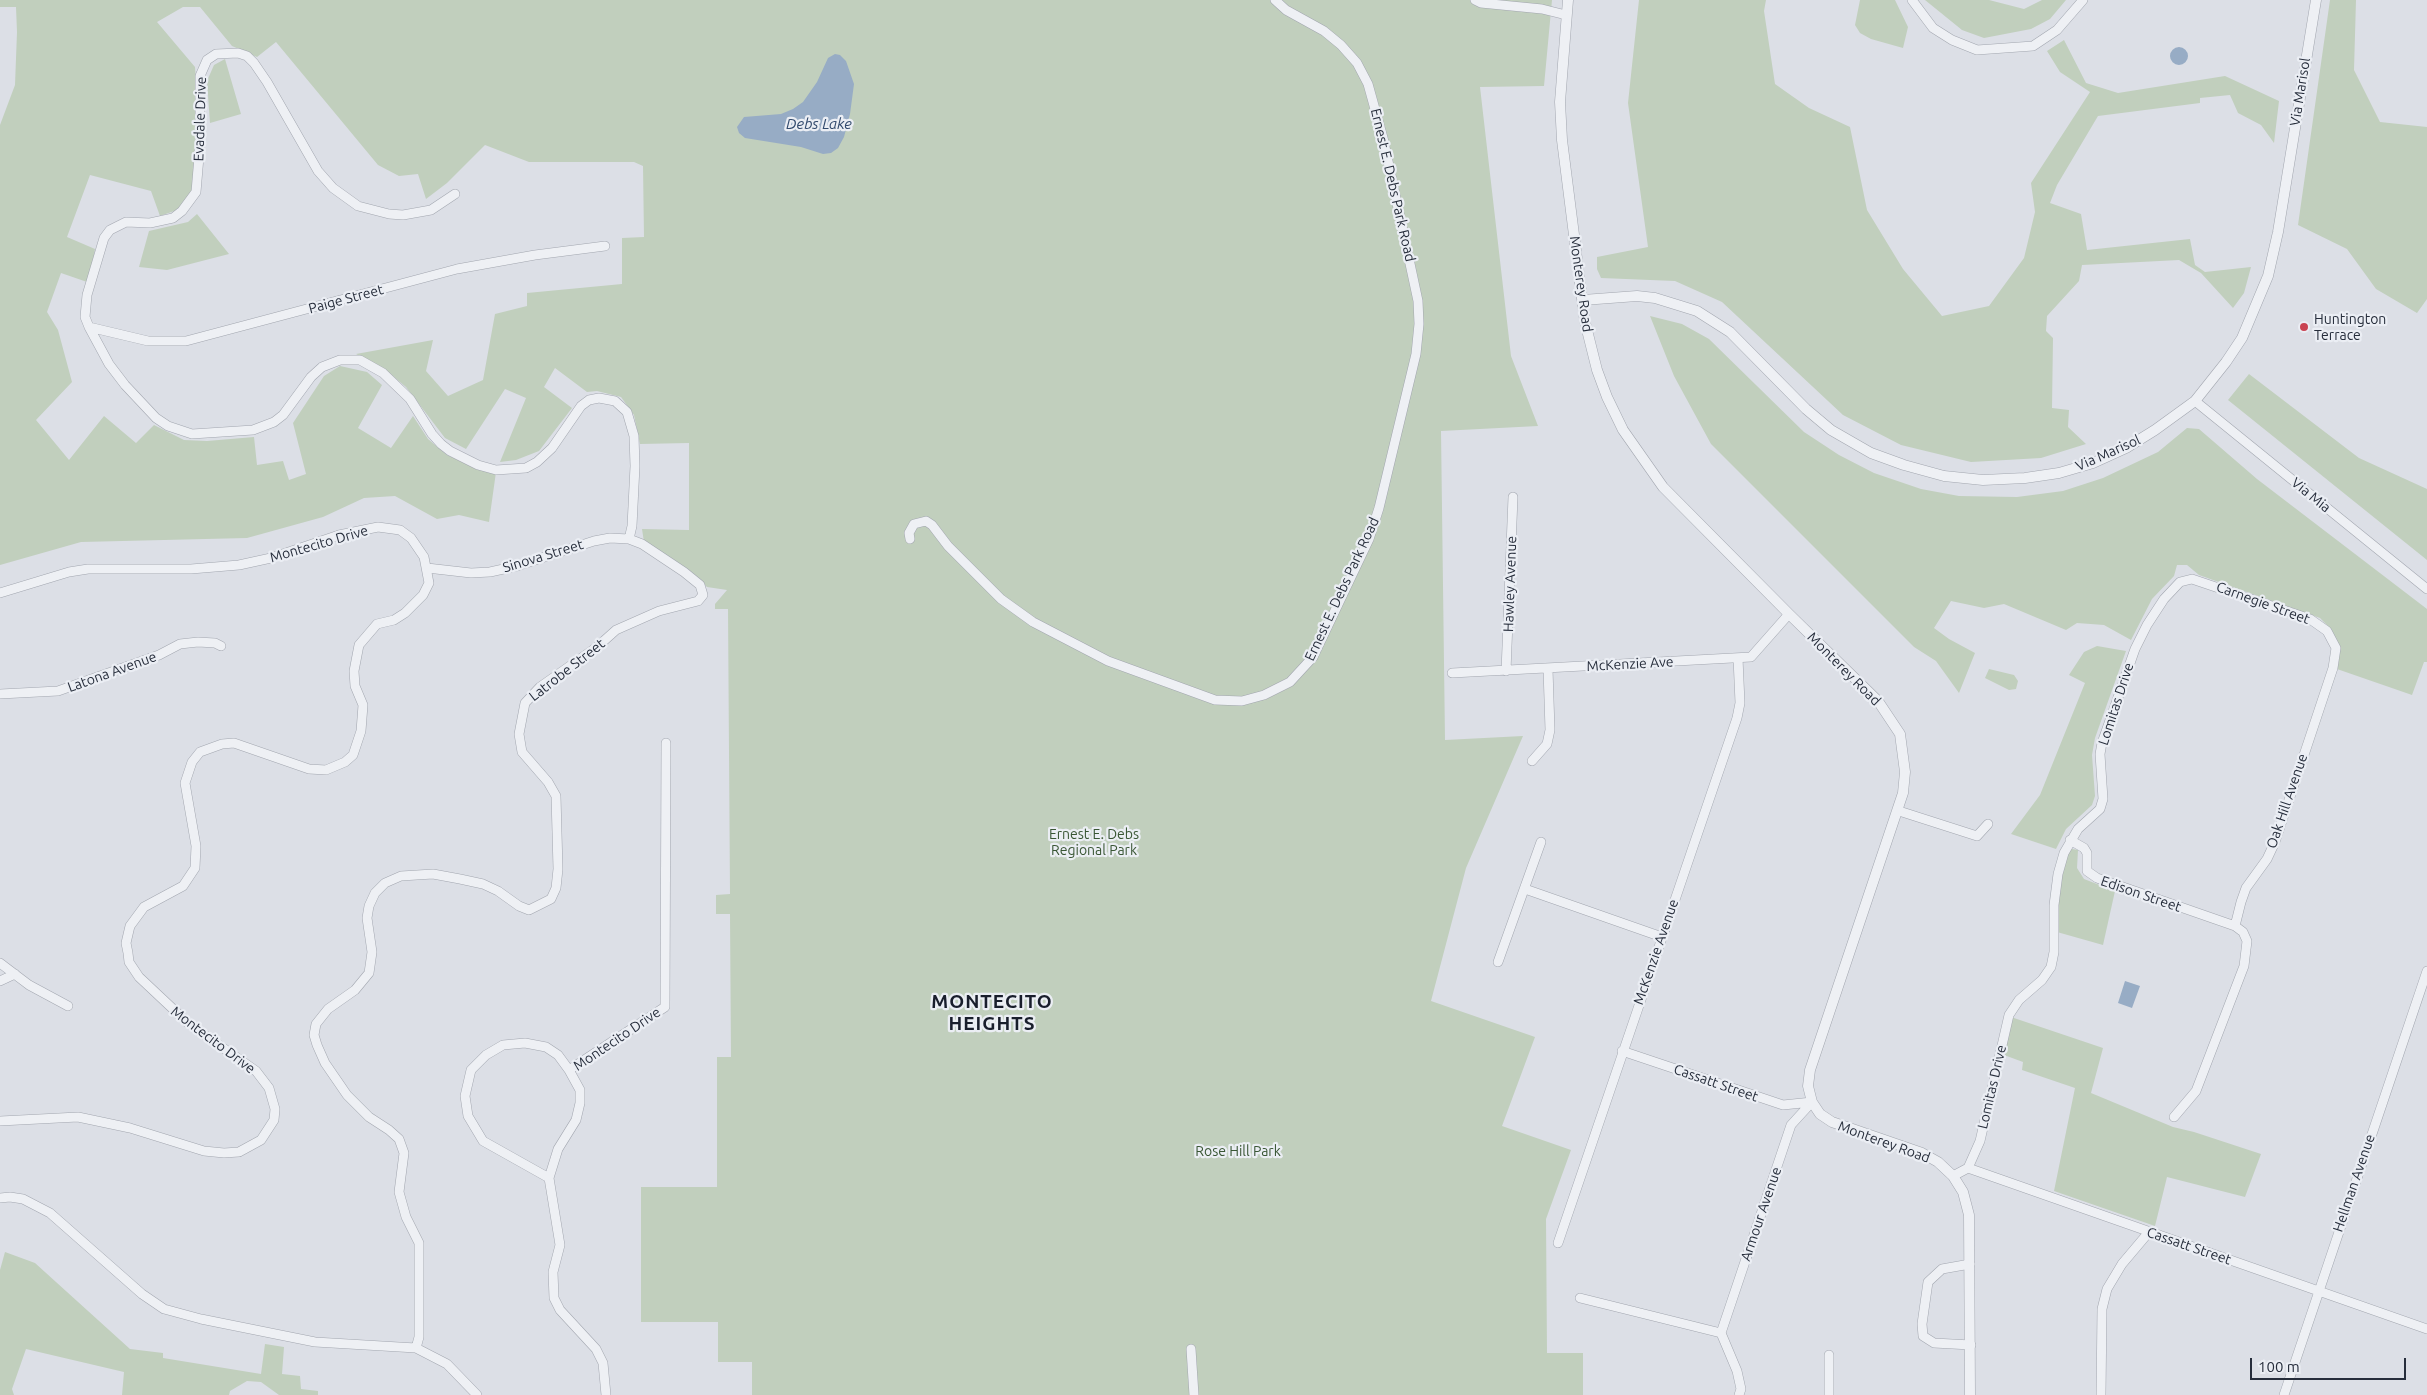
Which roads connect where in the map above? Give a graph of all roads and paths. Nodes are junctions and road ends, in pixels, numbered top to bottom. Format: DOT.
graph roads {
  1 [pos="1275,0"];
  2 [pos="1567,0"];
  3 [pos="1912,0"];
  4 [pos="2083,0"];
  5 [pos="2316,0"];
  6 [pos="1479,1"];
  7 [pos="1566,16"];
  8 [pos="455,194"];
  9 [pos="605,246"];
  10 [pos="1583,300"];
  11 [pos="89,327"];
  12 [pos="2195,401"];
  13 [pos="1513,497"];
  14 [pos="629,539"];
  15 [pos="910,539"];
  16 [pos="427,568"];
  17 [pos="2186,579"];
  18 [pos="2427,588"];
  19 [pos="0,593"];
  20 [pos="1788,614"];
  21 [pos="2332,639"];
  22 [pos="221,646"];
  23 [pos="1738,658"];
  24 [pos="1548,668"];
  25 [pos="1506,671"];
  26 [pos="1452,673"];
  27 [pos="0,694"];
  28 [pos="666,743"];
  29 [pos="1532,761"];
  30 [pos="1899,811"];
  31 [pos="1988,824"];
  32 [pos="2070,840"];
  33 [pos="1541,842"];
  34 [pos="1525,889"];
  35 [pos="2235,926"];
  36 [pos="1662,937"];
  37 [pos="1498,962"];
  38 [pos="0,963"];
  39 [pos="2427,971"];
  40 [pos="14,974"];
  41 [pos="0,980"];
  42 [pos="2423,992"];
  43 [pos="68,1006"];
  44 [pos="1622,1051"];
  45 [pos="569,1070"];
  46 [pos="1812,1102"];
  47 [pos="2174,1117"];
  48 [pos="0,1121"];
  49 [pos="1968,1168"];
  50 [pos="1953,1176"];
  51 [pos="549,1178"];
  52 [pos="0,1198"];
  53 [pos="2148,1232"];
  54 [pos="1558,1243"];
  55 [pos="1970,1264"];
  56 [pos="2318,1289"];
  57 [pos="1580,1298"];
  58 [pos="2427,1329"];
  59 [pos="1721,1333"];
  60 [pos="1971,1345"];
  61 [pos="416,1348"];
  62 [pos="1191,1349"];
  63 [pos="1829,1355"];
  64 [pos="477,1395"];
  65 [pos="606,1395"];
  66 [pos="1194,1395"];
  67 [pos="1739,1395"];
  68 [pos="1830,1395"];
  69 [pos="1970,1395"];
  70 [pos="2101,1395"];
  71 [pos="2284,1395"];
  1 -- 15 [label="street, Ernest E. Debs Park Road"];
  2 -- 7 [label="street, Monterey Road"];
  3 -- 4 [label="street"];
  5 -- 12 [label="street, Via Marisol"];
  6 -- 7 [label="street"];
  7 -- 10 [label="street, Monterey Road"];
  8 -- 11 [label="street, Evadale Drive"];
  9 -- 11 [label="street, Paige Street"];
  10 -- 12 [label="street, Via Marisol"];
  10 -- 20 [label="street, Monterey Road"];
  11 -- 14 [label="street"];
  12 -- 18 [label="street, Via Mia"];
  13 -- 25 [label="street, Hawley Avenue"];
  14 -- 16 [label="street, Sinova Street"];
  14 -- 61 [label="street, Latrobe Street"];
  16 -- 19 [label="street, Montecito Drive"];
  16 -- 48 [label="street, Montecito Drive"];
  17 -- 21 [label="street, Carnegie Street"];
  17 -- 32 [label="street, Lomitas Drive"];
  20 -- 23 [label="street, McKenzie Ave"];
  20 -- 30 [label="street, Monterey Road"];
  21 -- 35 [label="street, Oak Hill Avenue"];
  22 -- 27 [label="street, Latona Avenue"];
  23 -- 24 [label="street, McKenzie Ave"];
  23 -- 36 [label="street, McKenzie Avenue"];
  24 -- 25 [label="street, McKenzie Ave"];
  24 -- 29 [label="street"];
  25 -- 26 [label="street, McKenzie Ave"];
  28 -- 45 [label="street, Montecito Drive"];
  30 -- 31 [label="street"];
  30 -- 46 [label="street, Monterey Road"];
  32 -- 35 [label="street, Edison Street"];
  32 -- 49 [label="street, Lomitas Drive"];
  33 -- 34 [label="street"];
  34 -- 36 [label="street"];
  34 -- 37 [label="street"];
  35 -- 47 [label="street"];
  36 -- 44 [label="street, McKenzie Avenue"];
  38 -- 40 [label="street"];
  39 -- 42 [label="street, Hellman Avenue"];
  40 -- 41 [label="street"];
  40 -- 43 [label="street"];
  42 -- 56 [label="street, Hellman Avenue"];
  44 -- 46 [label="street, Cassatt Street"];
  44 -- 54 [label="street, McKenzie Avenue"];
  45 -- 51 [label="street, Montecito Drive"];
  45 -- 51 [label="street"];
  46 -- 50 [label="street, Monterey Road"];
  46 -- 59 [label="street, Armour Avenue"];
  49 -- 50 [label="street"];
  49 -- 53 [label="street, Cassatt Street"];
  50 -- 55 [label="street, Monterey Road"];
  51 -- 65 [label="street, Montecito Drive"];
  52 -- 61 [label="street"];
  53 -- 56 [label="street, Cassatt Street"];
  53 -- 70 [label="street"];
  55 -- 60 [label="street, Monterey Road"];
  55 -- 60 [label="street"];
  56 -- 58 [label="street, Cassatt Street"];
  56 -- 71 [label="street, Hellman Avenue"];
  57 -- 59 [label="street"];
  59 -- 67 [label="street"];
  60 -- 69 [label="street, Monterey Road"];
  61 -- 64 [label="street"];
  62 -- 66 [label="street"];
  63 -- 68 [label="street"];
}
